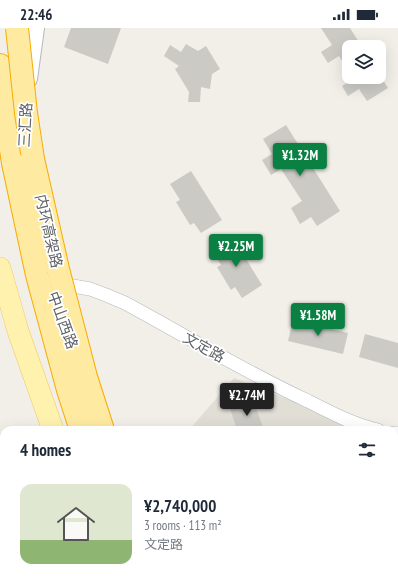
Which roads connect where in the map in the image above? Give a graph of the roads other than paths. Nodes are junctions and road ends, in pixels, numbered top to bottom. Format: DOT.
graph roads {
  1 [pos="17,28"];
  2 [pos="22,28"];
  3 [pos="36,28"];
  4 [pos="0,65"];
  5 [pos="21,68"];
  6 [pos="0,142"];
  7 [pos="28,223"];
  8 [pos="0,268"];
  9 [pos="49,282"];
  10 [pos="52,426"];
  11 [pos="80,426"];
  12 [pos="102,426"];
  13 [pos="102,426"];
  14 [pos="366,426"];
  1 -- 5 [label="highway, 内环高架路, bridge"];
  2 -- 5 [label="highway, bridge"];
  3 -- 7 [label="street, 三汇路"];
  4 -- 11 [label="highway, 内环高架路, bridge"];
  5 -- 12 [label="highway, 内环高架路, bridge"];
  6 -- 7 [label="main road, 中山西路"];
  7 -- 9 [label="main road, 中山西路"];
  8 -- 10 [label="main road"];
  9 -- 13 [label="main road, 中山西路"];
  9 -- 14 [label="street, 文定路"];
}
